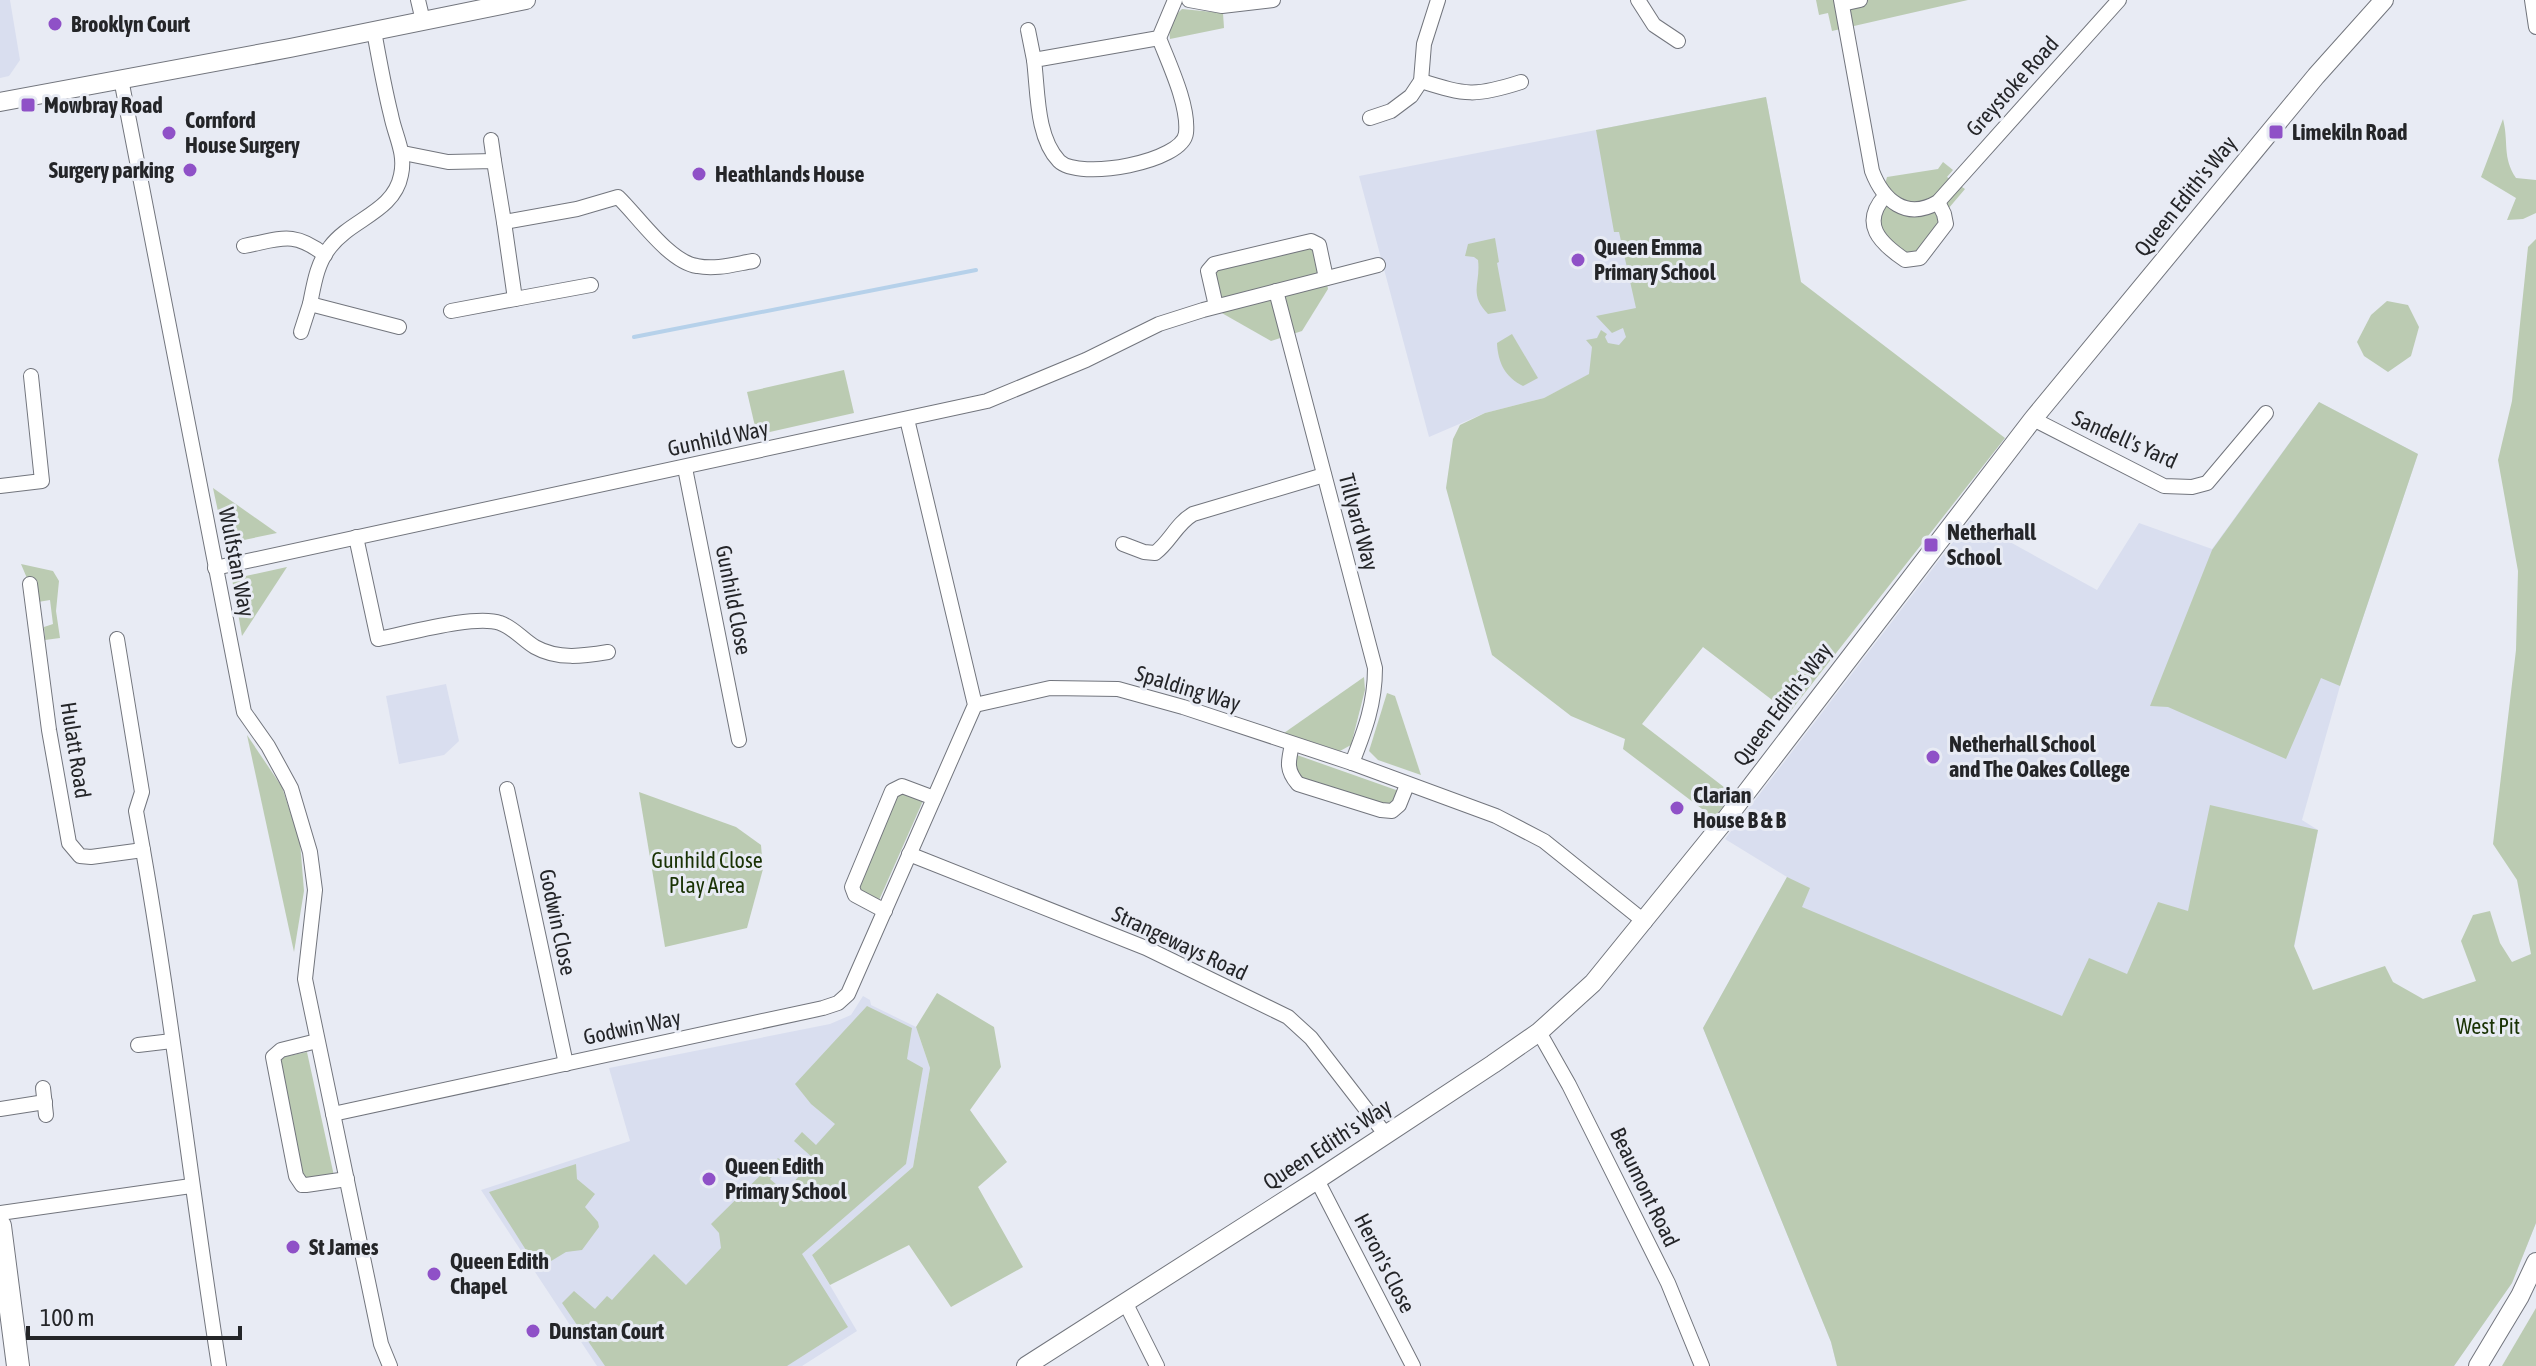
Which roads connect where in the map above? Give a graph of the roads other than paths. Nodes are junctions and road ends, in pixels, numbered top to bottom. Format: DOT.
graph roads {
  1 [pos="418,0"];
  2 [pos="526,0"];
  3 [pos="1175,0"];
  4 [pos="1189,0"];
  5 [pos="1273,0"];
  6 [pos="1438,0"];
  7 [pos="1638,0"];
  8 [pos="1860,0"];
  9 [pos="2119,0"];
  10 [pos="2384,0"];
  11 [pos="2532,0"];
  12 [pos="1842,2"];
  13 [pos="423,21"];
  14 [pos="2536,27"];
  15 [pos="1028,30"];
  16 [pos="374,31"];
  17 [pos="1159,38"];
  18 [pos="1678,41"];
  19 [pos="1034,60"];
  20 [pos="121,79"];
  21 [pos="1421,81"];
  22 [pos="1521,82"];
  23 [pos="0,102"];
  24 [pos="1370,118"];
  25 [pos="491,140"];
  26 [pos="403,153"];
  27 [pos="494,161"];
  28 [pos="1885,196"];
  29 [pos="1938,202"];
  30 [pos="504,222"];
  31 [pos="244,246"];
  32 [pos="325,255"];
  33 [pos="753,261"];
  34 [pos="1378,265"];
  35 [pos="1326,278"];
  36 [pos="591,285"];
  37 [pos="1276,291"];
  38 [pos="515,299"];
  39 [pos="310,304"];
  40 [pos="1216,306"];
  41 [pos="451,311"];
  42 [pos="399,327"];
  43 [pos="301,332"];
  44 [pos="31,376"];
  45 [pos="2266,413"];
  46 [pos="907,419"];
  47 [pos="2033,419"];
  48 [pos="685,468"];
  49 [pos="1324,475"];
  50 [pos="0,486"];
  51 [pos="356,537"];
  52 [pos="1123,544"];
  53 [pos="215,568"];
  54 [pos="30,584"];
  55 [pos="117,639"];
  56 [pos="608,652"];
  57 [pos="975,705"];
  58 [pos="739,740"];
  59 [pos="1292,745"];
  60 [pos="1352,763"];
  61 [pos="1407,785"];
  62 [pos="507,789"];
  63 [pos="934,798"];
  64 [pos="143,850"];
  65 [pos="909,854"];
  66 [pos="885,911"];
  67 [pos="1645,922"];
  68 [pos="1539,1032"];
  69 [pos="172,1041"];
  70 [pos="317,1041"];
  71 [pos="138,1045"];
  72 [pos="566,1064"];
  73 [pos="45,1102"];
  74 [pos="0,1109"];
  75 [pos="333,1114"];
  76 [pos="1386,1135"];
  77 [pos="347,1179"];
  78 [pos="1317,1180"];
  79 [pos="191,1186"];
  80 [pos="0,1213"];
  81 [pos="0,1226"];
  82 [pos="2536,1262"];
  83 [pos="1125,1302"];
  84 [pos="18,1366"];
  85 [pos="219,1366"];
  86 [pos="390,1366"];
  87 [pos="1026,1366"];
  88 [pos="1157,1366"];
  89 [pos="1413,1366"];
  90 [pos="1702,1366"];
  91 [pos="2478,1366"];
  1 -- 13 [label="street"];
  2 -- 13 [label="street"];
  3 -- 17 [label="street"];
  4 -- 5 [label="street"];
  6 -- 21 [label="street"];
  7 -- 18 [label="street"];
  8 -- 12 [label="street"];
  9 -- 29 [label="street, Greystoke Road"];
  10 -- 47 [label="street, Queen Edith's Way"];
  11 -- 14 [label="street"];
  12 -- 28 [label="street"];
  13 -- 16 [label="street"];
  15 -- 19 [label="street"];
  16 -- 20 [label="street"];
  16 -- 26 [label="street"];
  17 -- 19 [label="street"];
  17 -- 19 [label="street"];
  20 -- 23 [label="street"];
  20 -- 53 [label="street, Wulfstan Way"];
  21 -- 22 [label="street"];
  21 -- 24 [label="street"];
  25 -- 27 [label="street"];
  26 -- 27 [label="street"];
  26 -- 32 [label="street"];
  27 -- 30 [label="street"];
  28 -- 29 [label="street"];
  28 -- 29 [label="street"];
  30 -- 33 [label="street"];
  30 -- 38 [label="street"];
  31 -- 32 [label="street"];
  32 -- 39 [label="street"];
  34 -- 35 [label="street, Gunhild Way"];
  35 -- 37 [label="street, Gunhild Way"];
  35 -- 40 [label="street"];
  36 -- 38 [label="street"];
  37 -- 40 [label="street, Gunhild Way"];
  37 -- 49 [label="street, Tillyard Way"];
  38 -- 41 [label="street"];
  39 -- 42 [label="street"];
  39 -- 43 [label="street"];
  40 -- 46 [label="street, Gunhild Way"];
  44 -- 50 [label="street"];
  45 -- 47 [label="street, Sandell's Yard"];
  46 -- 48 [label="street, Gunhild Way"];
  46 -- 57 [label="street"];
  47 -- 67 [label="street, Queen Edith's Way"];
  48 -- 51 [label="street, Gunhild Way"];
  48 -- 58 [label="street, Gunhild Close"];
  49 -- 52 [label="street"];
  49 -- 60 [label="street, Tillyard Way"];
  51 -- 53 [label="street, Gunhild Way"];
  51 -- 56 [label="street"];
  53 -- 70 [label="street, Wulfstan Way"];
  54 -- 64 [label="street, Hulatt Road"];
  55 -- 64 [label="street"];
  57 -- 59 [label="street, Spalding Way"];
  57 -- 63 [label="street, Godwin Way"];
  59 -- 60 [label="street, Spalding Way"];
  59 -- 61 [label="street"];
  60 -- 61 [label="street, Spalding Way"];
  61 -- 67 [label="street, Spalding Way"];
  62 -- 72 [label="street, Godwin Close"];
  63 -- 65 [label="street, Godwin Way"];
  63 -- 66 [label="street"];
  64 -- 69 [label="street"];
  65 -- 66 [label="street, Godwin Way"];
  65 -- 76 [label="street, Strangeways Road"];
  66 -- 72 [label="street, Godwin Way"];
  67 -- 68 [label="street, Queen Edith's Way"];
  68 -- 76 [label="street, Queen Edith's Way"];
  68 -- 90 [label="street, Beaumont Road"];
  69 -- 71 [label="street"];
  69 -- 79 [label="street"];
  70 -- 75 [label="street, Wulfstan Way"];
  70 -- 77 [label="street"];
  72 -- 75 [label="street, Godwin Way"];
  73 -- 74 [label="street"];
  75 -- 77 [label="street, Wulfstan Way"];
  76 -- 78 [label="street, Queen Edith's Way"];
  77 -- 86 [label="street, Wulfstan Way"];
  78 -- 83 [label="street, Queen Edith's Way"];
  78 -- 89 [label="street, Heron's Close"];
  79 -- 80 [label="street"];
  79 -- 85 [label="street"];
  81 -- 84 [label="main road"];
  82 -- 91 [label="street"];
  83 -- 87 [label="street, Queen Edith's Way"];
  83 -- 88 [label="street"];
}
